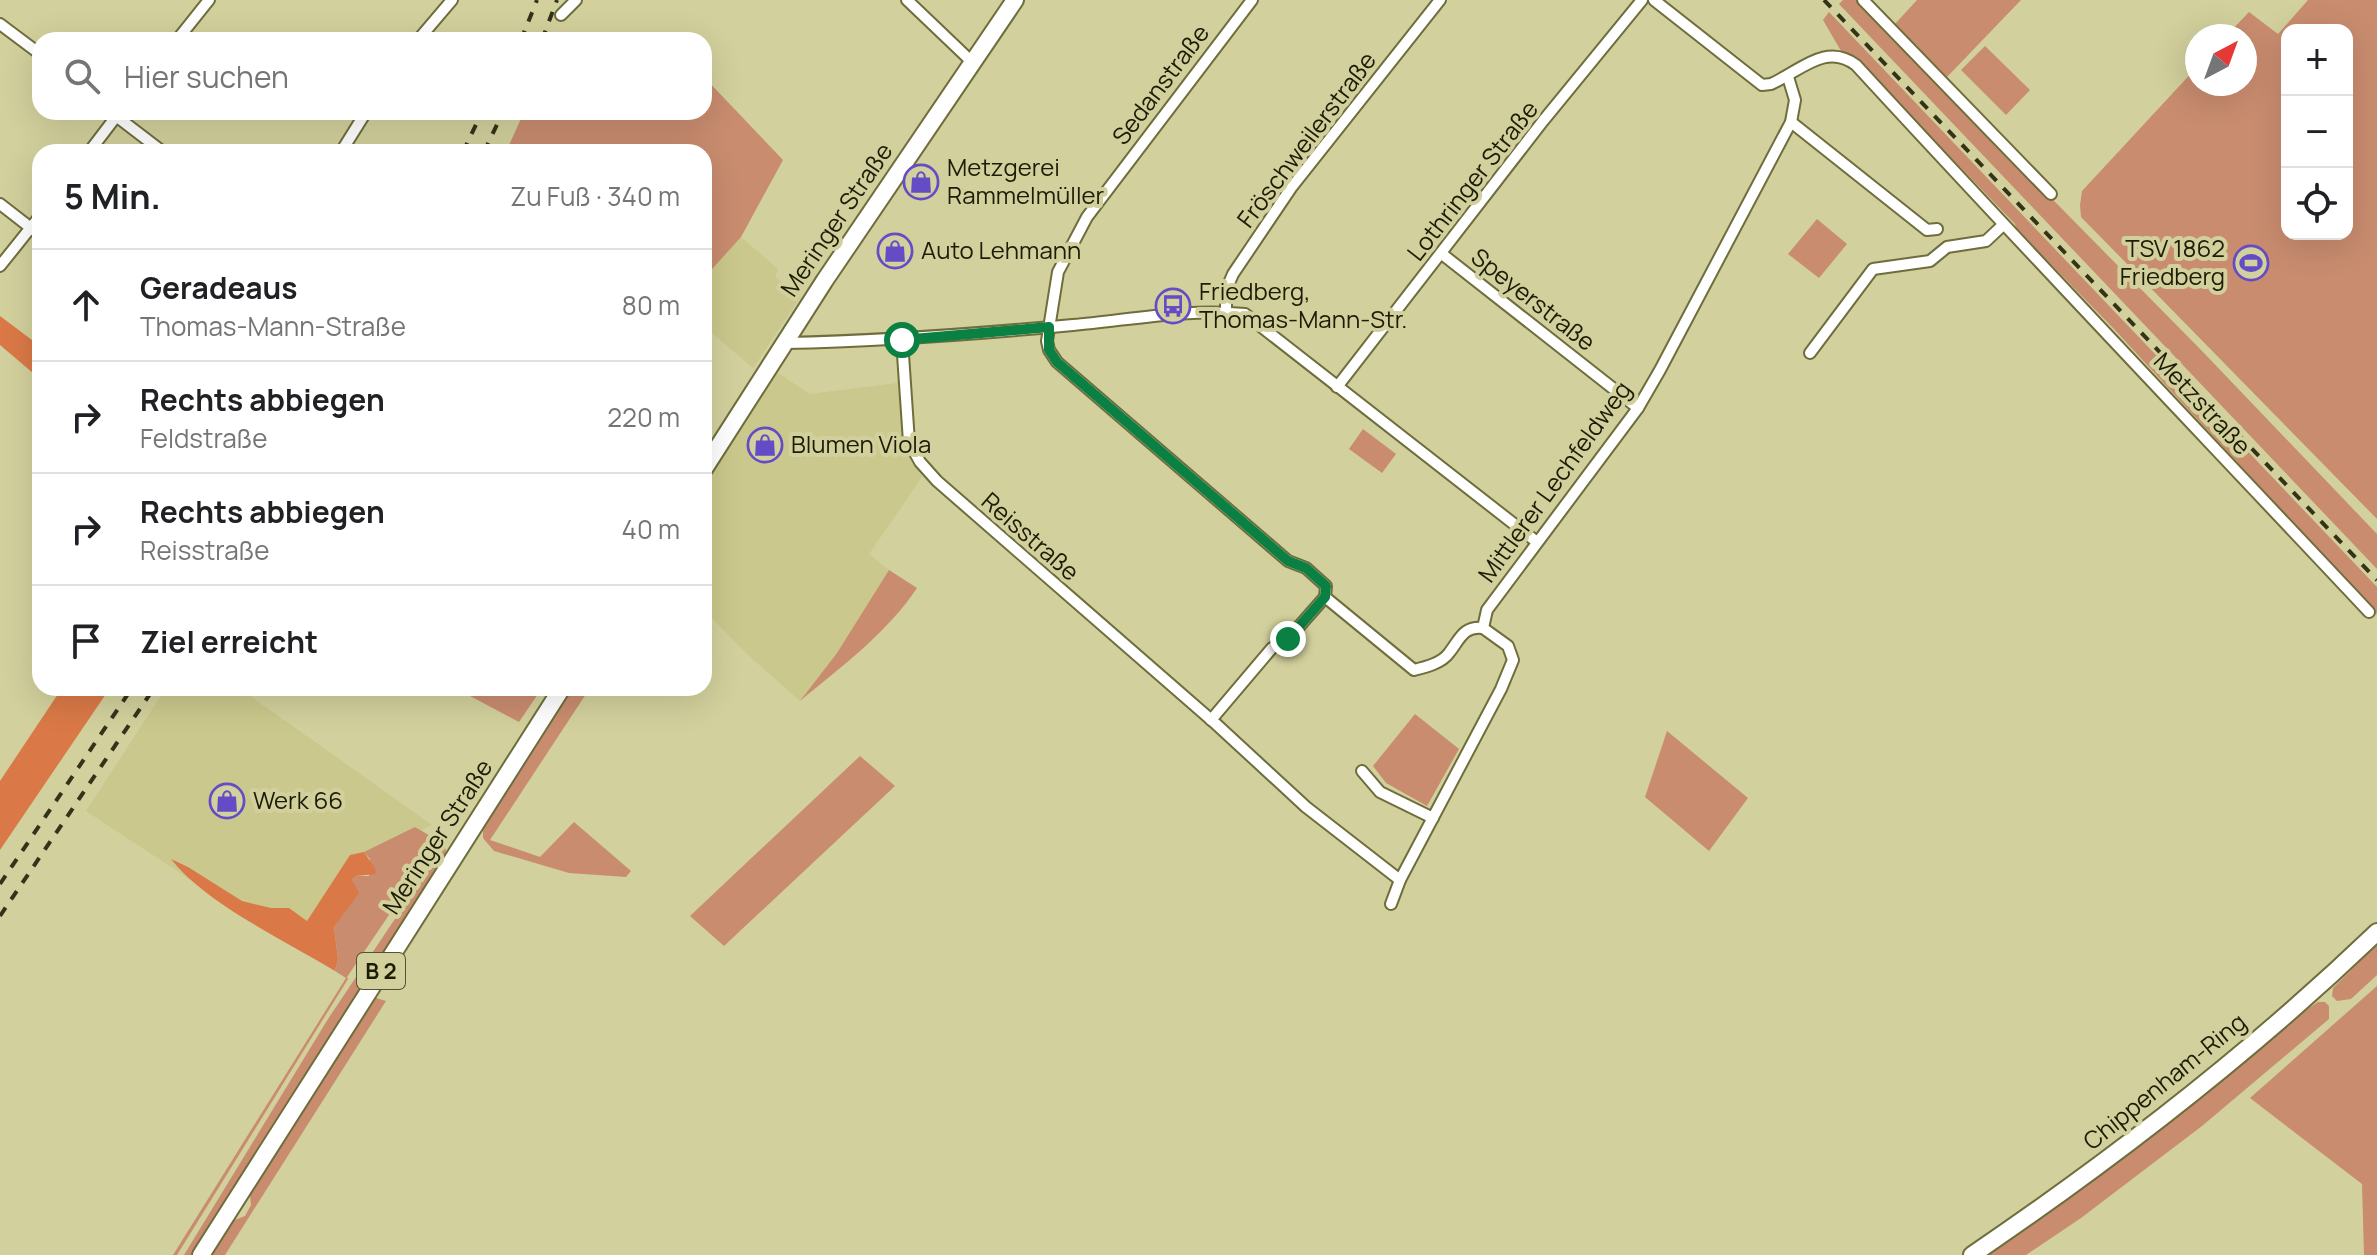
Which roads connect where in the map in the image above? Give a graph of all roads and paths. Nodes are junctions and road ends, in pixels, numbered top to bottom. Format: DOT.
graph roads {
  1 [pos="209,0"];
  2 [pos="452,0"];
  3 [pos="576,0"];
  4 [pos="907,0"];
  5 [pos="1015,0"];
  6 [pos="1252,0"];
  7 [pos="1440,0"];
  8 [pos="1642,0"];
  9 [pos="1654,0"];
  10 [pos="1863,0"];
  11 [pos="561,15"];
  12 [pos="0,24"];
  13 [pos="183,32"];
  14 [pos="425,32"];
  15 [pos="32,48"];
  16 [pos="972,62"];
  17 [pos="1788,77"];
  18 [pos="113,120"];
  19 [pos="125,120"];
  20 [pos="361,120"];
  21 [pos="1791,122"];
  22 [pos="95,144"];
  23 [pos="154,144"];
  24 [pos="346,144"];
  25 [pos="2051,194"];
  26 [pos="0,204"];
  27 [pos="2003,225"];
  28 [pos="32,228"];
  29 [pos="1937,229"];
  30 [pos="32,235"];
  31 [pos="1442,254"];
  32 [pos="0,266"];
  33 [pos="1226,312"];
  34 [pos="1049,327"];
  35 [pos="902,340"];
  36 [pos="785,343"];
  37 [pos="1810,353"];
  38 [pos="1337,387"];
  39 [pos="1638,408"];
  40 [pos="712,457"];
  41 [pos="1537,542"];
  42 [pos="1325,597"];
  43 [pos="2369,612"];
  44 [pos="1483,628"];
  45 [pos="557,696"];
  46 [pos="1211,720"];
  47 [pos="1362,771"];
  48 [pos="1433,818"];
  49 [pos="1400,880"];
  50 [pos="1391,904"];
  51 [pos="2377,932"];
  52 [pos="201,1255"];
  53 [pos="1972,1255"];
  1 -- 13 [label="street"];
  2 -- 14 [label="street"];
  3 -- 11 [label="street"];
  4 -- 16 [label="street"];
  5 -- 16 [label="main road, Meringer Straße"];
  6 -- 34 [label="street, Sedanstraße"];
  7 -- 33 [label="street, Fröschweilerstraße"];
  8 -- 31 [label="street, Lothringer Straße"];
  9 -- 17 [label="street, Metzstraße"];
  10 -- 25 [label="street"];
  12 -- 15 [label="street"];
  16 -- 36 [label="main road, Meringer Straße"];
  17 -- 21 [label="street"];
  17 -- 27 [label="street, Metzstraße"];
  18 -- 22 [label="street"];
  19 -- 23 [label="street"];
  20 -- 24 [label="street"];
  21 -- 29 [label="street"];
  21 -- 39 [label="street, Mittlerer Lechfeldweg"];
  26 -- 28 [label="street"];
  27 -- 37 [label="street"];
  27 -- 43 [label="street, Metzstraße"];
  30 -- 32 [label="street"];
  31 -- 38 [label="street, Lothringer Straße"];
  31 -- 39 [label="street, Speyerstraße"];
  33 -- 34 [label="street"];
  33 -- 38 [label="street"];
  34 -- 35 [label="street"];
  34 -- 42 [label="street"];
  35 -- 36 [label="street"];
  35 -- 46 [label="street, Reisstraße"];
  36 -- 40 [label="main road, Meringer Straße"];
  38 -- 41 [label="street"];
  39 -- 41 [label="street, Mittlerer Lechfeldweg"];
  41 -- 44 [label="street, Mittlerer Lechfeldweg"];
  42 -- 44 [label="street"];
  42 -- 46 [label="street"];
  44 -- 48 [label="street"];
  45 -- 52 [label="main road, Meringer Straße / B 2"];
  46 -- 49 [label="street, Reisstraße"];
  47 -- 48 [label="street"];
  48 -- 49 [label="street"];
  49 -- 50 [label="street"];
  51 -- 53 [label="main road, Chippenham-Ring"];
}
